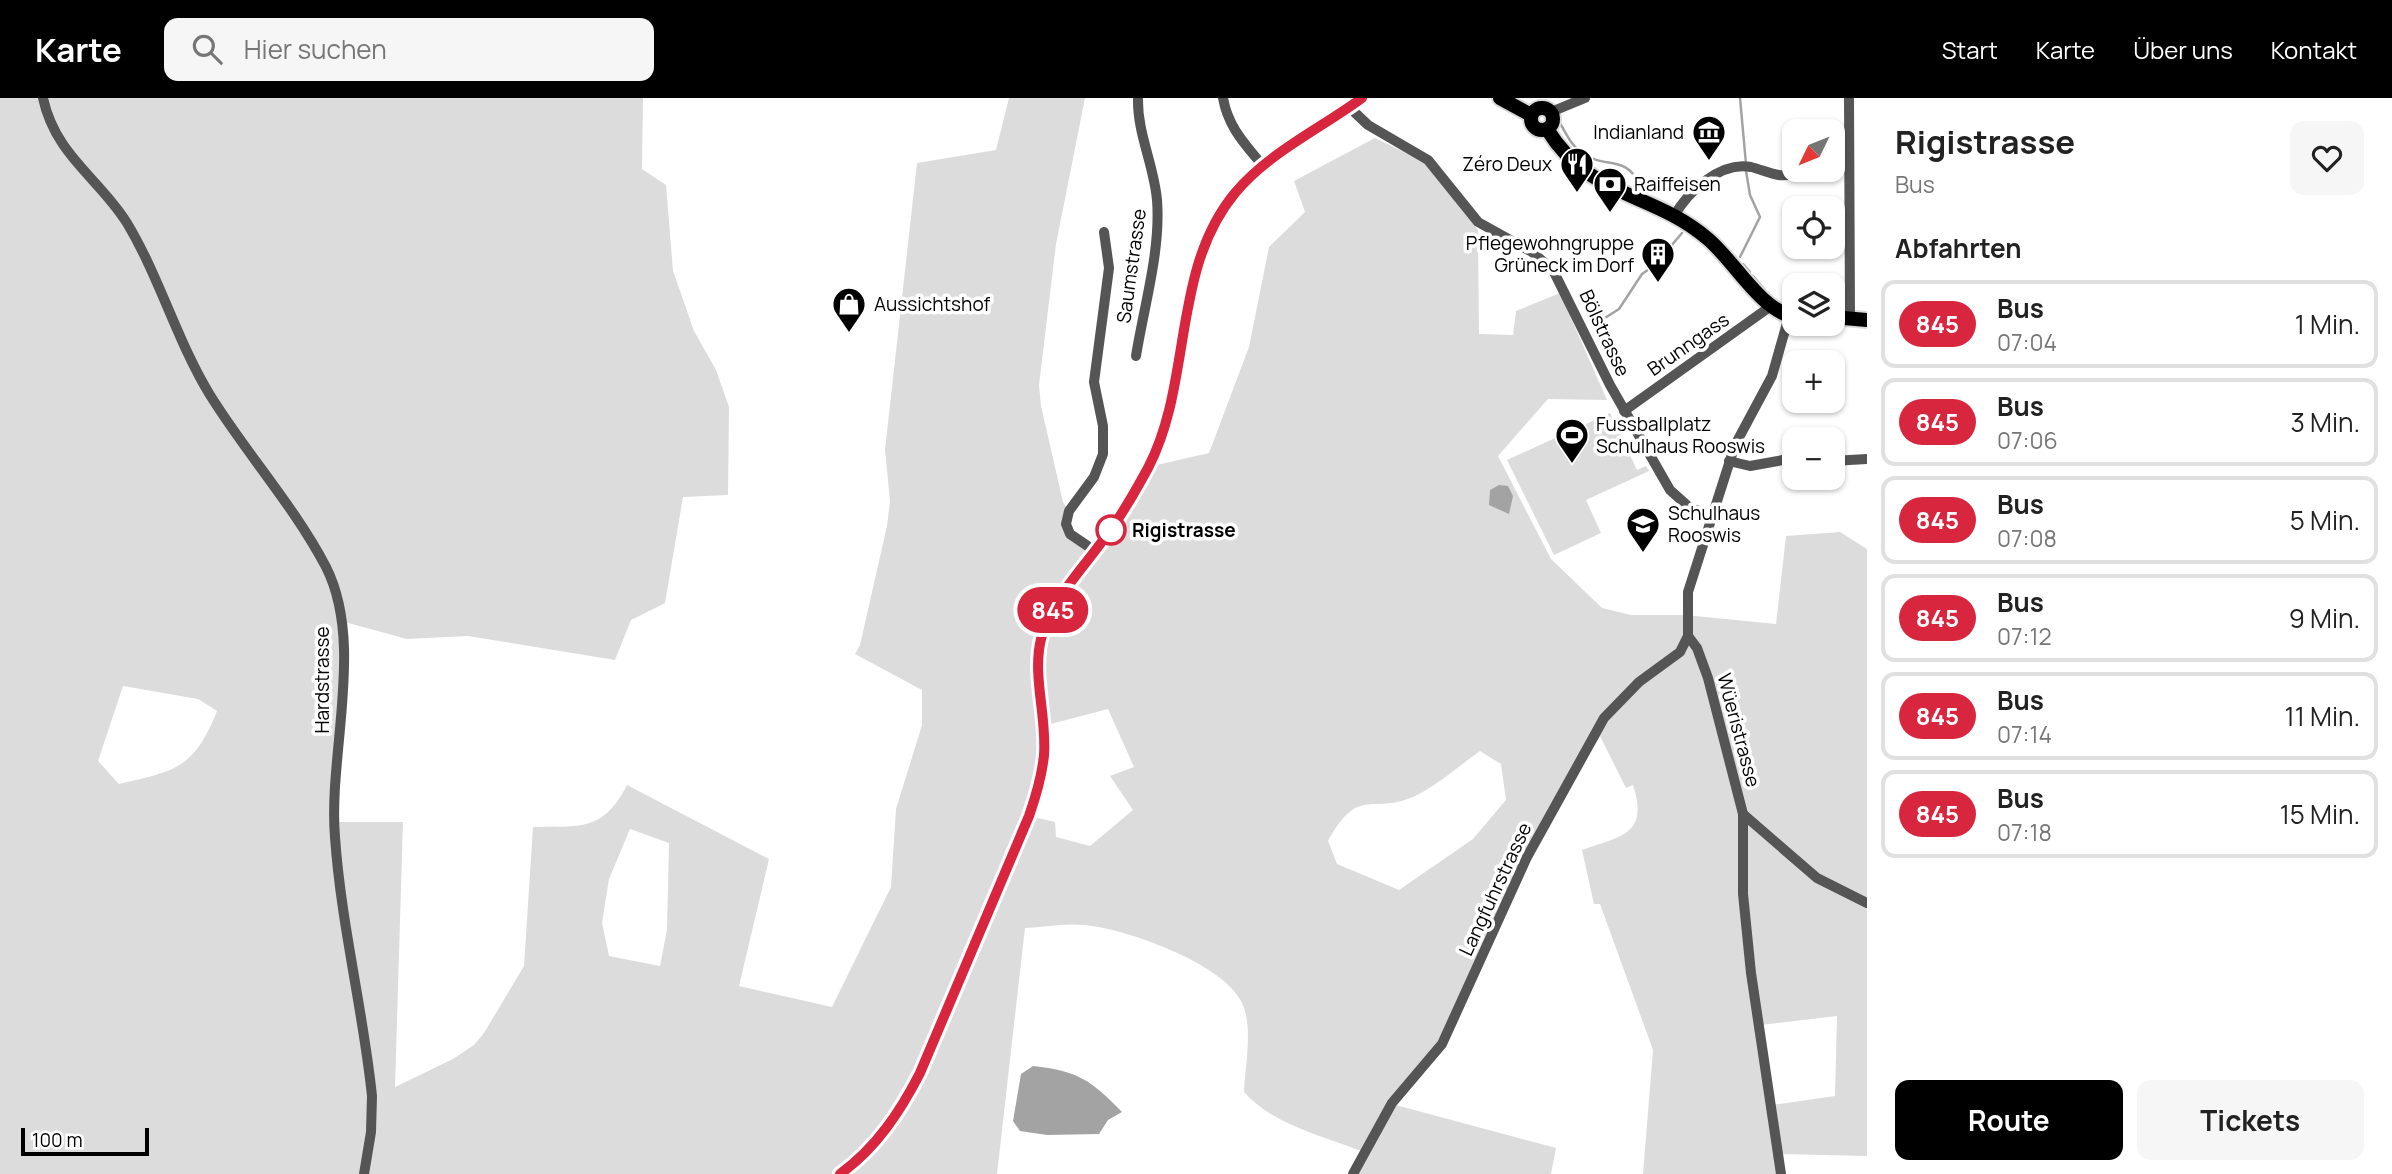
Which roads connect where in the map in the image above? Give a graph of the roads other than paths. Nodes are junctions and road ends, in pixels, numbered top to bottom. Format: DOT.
graph roads {
  1 [pos="43,98"];
  2 [pos="1138,98"];
  3 [pos="1223,98"];
  4 [pos="1362,98"];
  5 [pos="1500,98"];
  6 [pos="1584,98"];
  7 [pos="1849,98"];
  8 [pos="1349,107"];
  9 [pos="1551,112"];
  10 [pos="1531,115"];
  11 [pos="1547,129"];
  12 [pos="1263,166"];
  13 [pos="1782,175"];
  14 [pos="1674,216"];
  15 [pos="1104,232"];
  16 [pos="1771,306"];
  17 [pos="1782,312"];
  18 [pos="1845,317"];
  19 [pos="1850,317"];
  20 [pos="1867,320"];
  21 [pos="1785,336"];
  22 [pos="1136,356"];
  23 [pos="1624,411"];
  24 [pos="1867,459"];
  25 [pos="1782,460"];
  26 [pos="1845,460"];
  27 [pos="1729,461"];
  28 [pos="1711,515"];
  29 [pos="1095,551"];
  30 [pos="1688,636"];
  31 [pos="1743,814"];
  32 [pos="1867,903"];
  33 [pos="364,1174"];
  34 [pos="840,1174"];
  35 [pos="1353,1174"];
  36 [pos="1781,1174"];
  1 -- 33 [label="street, Hardstrasse"];
  2 -- 22 [label="street, Saumstrasse"];
  3 -- 12 [label="street"];
  4 -- 8 [label="street"];
  5 -- 10 [label="main road"];
  6 -- 9 [label="street"];
  7 -- 19 [label="street"];
  8 -- 12 [label="street"];
  8 -- 23 [label="street, Bölstrasse"];
  9 -- 10 [label="main road"];
  9 -- 11 [label="main road"];
  10 -- 11 [label="main road"];
  11 -- 14 [label="main road"];
  12 -- 29 [label="street"];
  13 -- 14 [label="street"];
  14 -- 16 [label="main road"];
  15 -- 29 [label="street"];
  16 -- 17 [label="main road"];
  16 -- 23 [label="street, Brunngass"];
  18 -- 19 [label="main road"];
  19 -- 20 [label="main road"];
  21 -- 27 [label="street, Wüeristrasse"];
  23 -- 28 [label="street, Bölstrasse"];
  24 -- 26 [label="street"];
  25 -- 27 [label="street"];
  27 -- 28 [label="street, Wüeristrasse"];
  28 -- 30 [label="street, Wüeristrasse"];
  29 -- 34 [label="street"];
  30 -- 31 [label="street, Wüeristrasse"];
  30 -- 35 [label="street, Langfuhrstrasse"];
  31 -- 32 [label="street"];
  31 -- 36 [label="street, Wüeristrasse"];
}
